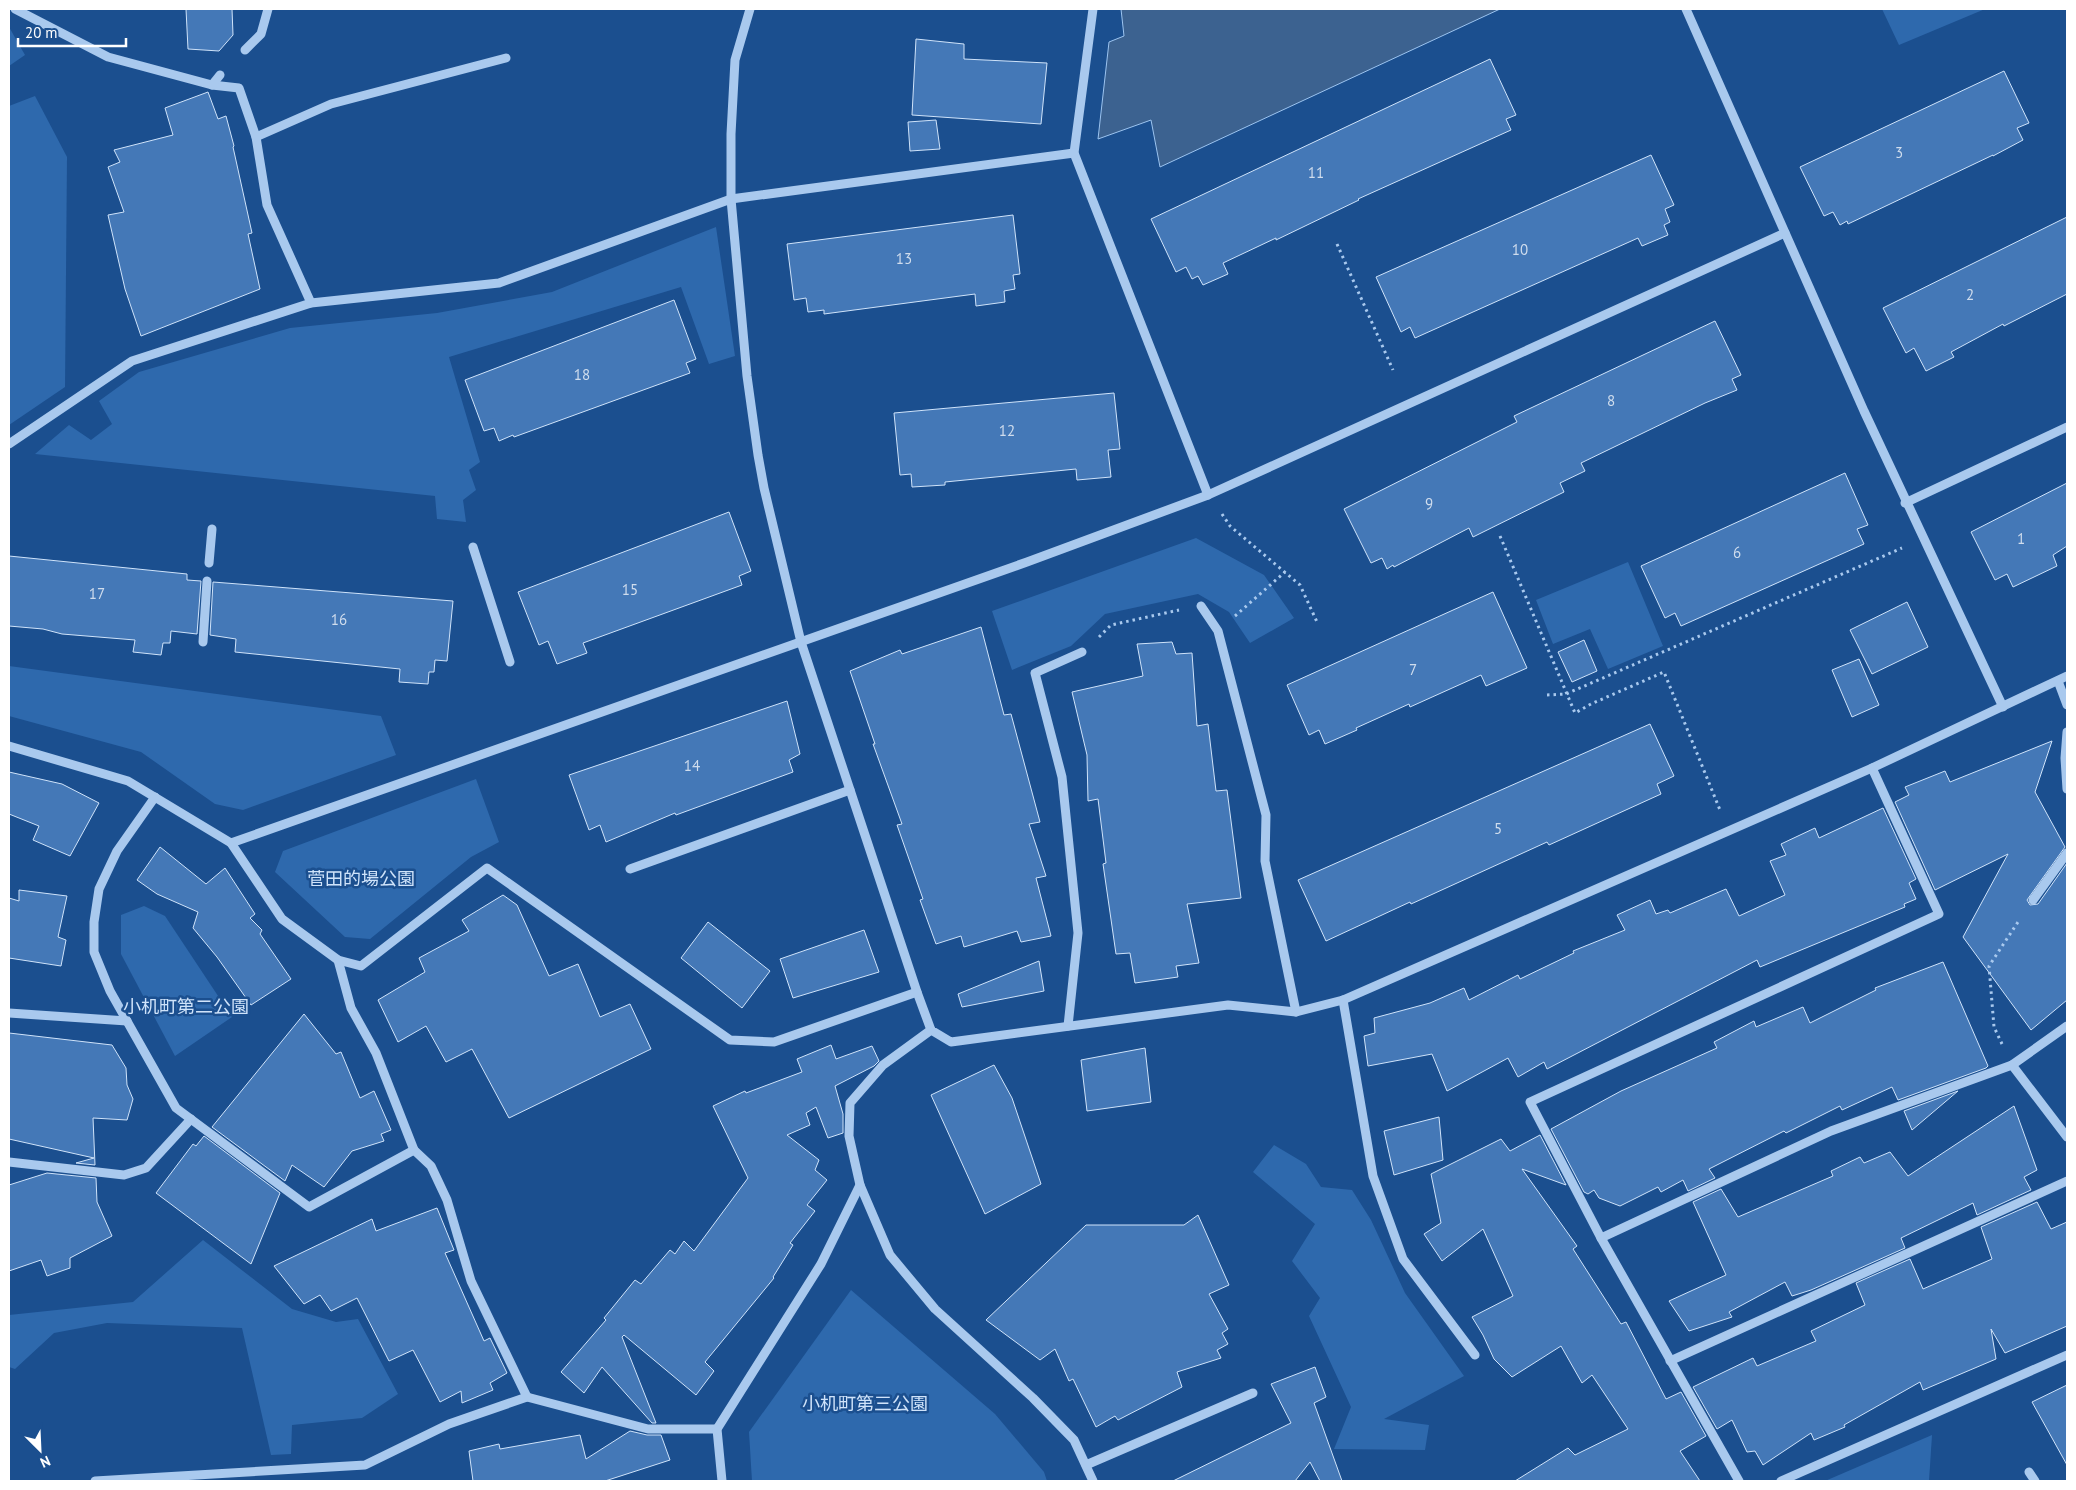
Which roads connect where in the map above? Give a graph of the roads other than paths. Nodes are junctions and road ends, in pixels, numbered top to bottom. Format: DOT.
graph roads {
  1 [pos="15,9"];
  2 [pos="268,9"];
  3 [pos="750,9"];
  4 [pos="1093,9"];
  5 [pos="1686,9"];
  6 [pos="245,50"];
  7 [pos="506,58"];
  8 [pos="220,75"];
  9 [pos="212,84"];
  10 [pos="256,137"];
  11 [pos="1074,153"];
  12 [pos="731,199"];
  13 [pos="1785,233"];
  14 [pos="311,303"];
  15 [pos="2067,427"];
  16 [pos="9,444"];
  17 [pos="1208,495"];
  18 [pos="1905,503"];
  19 [pos="212,529"];
  20 [pos="473,547"];
  21 [pos="209,563"];
  22 [pos="208,581"];
  23 [pos="1202,606"];
  24 [pos="202,642"];
  25 [pos="801,642"];
  26 [pos="1082,652"];
  27 [pos="510,662"];
  28 [pos="2067,676"];
  29 [pos="2058,681"];
  30 [pos="2067,705"];
  31 [pos="2003,707"];
  32 [pos="2067,732"];
  33 [pos="9,746"];
  34 [pos="1872,768"];
  35 [pos="2067,788"];
  36 [pos="850,790"];
  37 [pos="155,797"];
  38 [pos="231,843"];
  39 [pos="2067,853"];
  40 [pos="630,870"];
  41 [pos="2032,900"];
  42 [pos="338,960"];
  43 [pos="917,992"];
  44 [pos="1343,1000"];
  45 [pos="1296,1012"];
  46 [pos="9,1013"];
  47 [pos="127,1021"];
  48 [pos="1068,1026"];
  49 [pos="2067,1026"];
  50 [pos="931,1030"];
  51 [pos="2012,1065"];
  52 [pos="191,1119"];
  53 [pos="2067,1137"];
  54 [pos="414,1150"];
  55 [pos="9,1162"];
  56 [pos="2067,1181"];
  57 [pos="860,1185"];
  58 [pos="1601,1238"];
  59 [pos="1475,1355"];
  60 [pos="2067,1355"];
  61 [pos="1670,1361"];
  62 [pos="1253,1393"];
  63 [pos="527,1397"];
  64 [pos="717,1429"];
  65 [pos="1086,1465"];
  66 [pos="2029,1472"];
  67 [pos="95,1481"];
  68 [pos="722,1481"];
  69 [pos="1093,1481"];
  70 [pos="1739,1481"];
  71 [pos="1781,1481"];
  72 [pos="2035,1481"];
  1 -- 9 [label="street"];
  2 -- 6 [label="street"];
  3 -- 12 [label="street"];
  4 -- 11 [label="street"];
  5 -- 13 [label="street"];
  7 -- 10 [label="street"];
  8 -- 9 [label="street"];
  9 -- 10 [label="street"];
  10 -- 14 [label="street"];
  11 -- 12 [label="street"];
  11 -- 17 [label="street"];
  12 -- 14 [label="street"];
  12 -- 25 [label="street"];
  13 -- 17 [label="street"];
  13 -- 18 [label="street"];
  14 -- 16 [label="street"];
  15 -- 18 [label="street"];
  17 -- 25 [label="street"];
  18 -- 31 [label="street"];
  19 -- 21 [label="street"];
  20 -- 27 [label="street"];
  22 -- 24 [label="street"];
  23 -- 45 [label="street"];
  25 -- 36 [label="street"];
  25 -- 38 [label="street"];
  26 -- 48 [label="street"];
  28 -- 29 [label="street"];
  29 -- 30 [label="street"];
  29 -- 31 [label="street"];
  31 -- 34 [label="street"];
  32 -- 35 [label="street"];
  33 -- 37 [label="street"];
  34 -- 44 [label="street"];
  34 -- 58 [label="street"];
  36 -- 40 [label="street"];
  36 -- 43 [label="street"];
  37 -- 38 [label="street"];
  37 -- 47 [label="street"];
  38 -- 42 [label="street"];
  39 -- 41 [label="street"];
  42 -- 43 [label="street"];
  42 -- 54 [label="street"];
  43 -- 50 [label="street"];
  44 -- 45 [label="street"];
  44 -- 59 [label="street"];
  45 -- 48 [label="street"];
  46 -- 47 [label="street"];
  47 -- 52 [label="street"];
  48 -- 50 [label="street"];
  49 -- 51 [label="street"];
  50 -- 57 [label="street"];
  51 -- 53 [label="street"];
  51 -- 58 [label="street"];
  52 -- 54 [label="street"];
  52 -- 55 [label="street"];
  54 -- 63 [label="street"];
  56 -- 61 [label="street"];
  57 -- 64 [label="street"];
  57 -- 65 [label="street"];
  58 -- 61 [label="street"];
  60 -- 71 [label="street"];
  61 -- 70 [label="street"];
  62 -- 65 [label="street"];
  63 -- 64 [label="street"];
  63 -- 67 [label="street"];
  64 -- 68 [label="street"];
  65 -- 69 [label="street"];
  66 -- 72 [label="street"];
}
